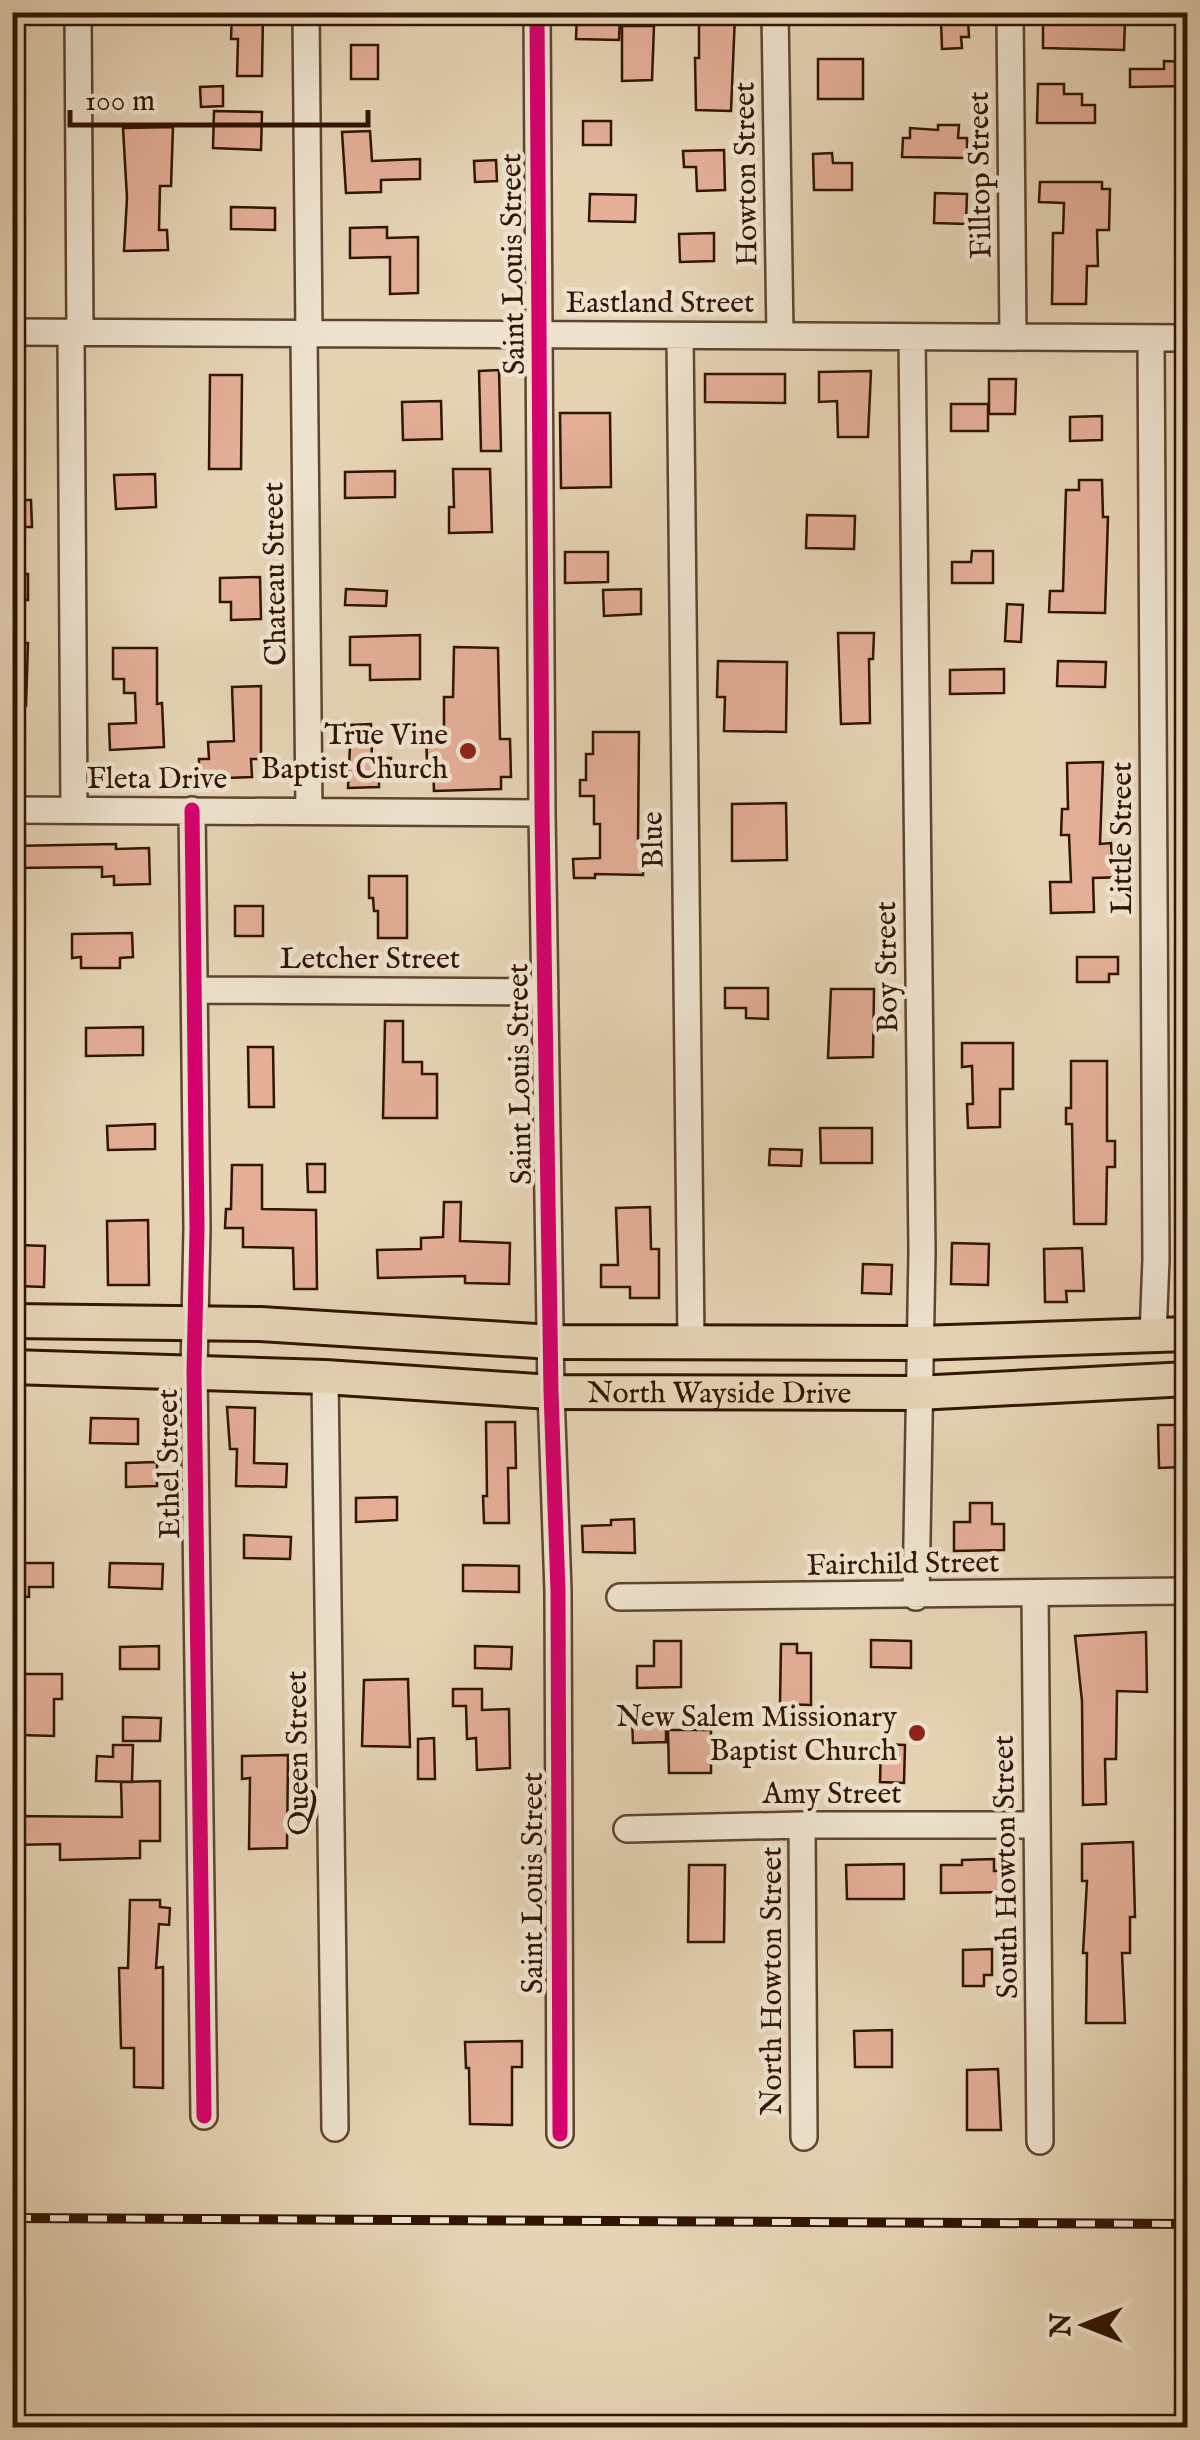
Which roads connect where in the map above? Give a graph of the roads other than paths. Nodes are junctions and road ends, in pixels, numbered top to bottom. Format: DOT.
graph roads {
  1 [pos="78,12"];
  2 [pos="306,12"];
  3 [pos="536,12"];
  4 [pos="775,12"];
  5 [pos="1010,12"];
  6 [pos="12,332"];
  7 [pos="76,333"];
  8 [pos="540,334"];
  9 [pos="306,335"];
  10 [pos="780,335"];
  11 [pos="680,336"];
  12 [pos="912,337"];
  13 [pos="1013,337"];
  14 [pos="1188,338"];
  15 [pos="1151,339"];
  16 [pos="12,810"];
  17 [pos="74,810"];
  18 [pos="192,810"];
  19 [pos="308,812"];
  20 [pos="542,813"];
  21 [pos="195,990"];
  22 [pos="544,992"];
  23 [pos="12,1322"];
  24 [pos="195,1324"];
  25 [pos="1188,1334"];
  26 [pos="1153,1336"];
  27 [pos="552,1342"];
  28 [pos="691,1342"];
  29 [pos="918,1343"];
  30 [pos="12,1367"];
  31 [pos="194,1372"];
  32 [pos="325,1377"];
  33 [pos="1188,1378"];
  34 [pos="551,1392"];
  35 [pos="917,1393"];
  36 [pos="1188,1592"];
  37 [pos="1035,1593"];
  38 [pos="916,1596"];
  39 [pos="620,1598"];
  40 [pos="802,1825"];
  41 [pos="1036,1825"];
  42 [pos="628,1830"];
  43 [pos="204,2116"];
  44 [pos="335,2128"];
  45 [pos="560,2134"];
  46 [pos="804,2136"];
  47 [pos="1040,2141"];
  1 -- 7 [label="street"];
  2 -- 9 [label="street, Chateau Street"];
  3 -- 8 [label="street, Saint Louis Street"];
  4 -- 10 [label="street, Howton Street"];
  5 -- 13 [label="street, Filltop Street"];
  6 -- 7 [label="street, Eastland Street"];
  7 -- 9 [label="street, Eastland Street"];
  7 -- 17 [label="street"];
  8 -- 9 [label="street, Eastland Street"];
  8 -- 11 [label="street, Eastland Street"];
  8 -- 20 [label="street, Saint Louis Street"];
  9 -- 19 [label="street, Chateau Street"];
  10 -- 11 [label="street, Eastland Street"];
  10 -- 12 [label="street, Eastland Street"];
  11 -- 28 [label="street, Blue"];
  12 -- 13 [label="street, Eastland Street"];
  12 -- 29 [label="street, Boy Street"];
  13 -- 15 [label="street, Eastland Street"];
  14 -- 15 [label="street, Eastland Street"];
  15 -- 26 [label="street, Little Street"];
  16 -- 17 [label="street, Fleta Drive"];
  17 -- 18 [label="street, Fleta Drive"];
  18 -- 19 [label="street, Fleta Drive"];
  18 -- 21 [label="street, Ethel Street"];
  19 -- 20 [label="street, Fleta Drive"];
  20 -- 22 [label="street, Saint Louis Street"];
  21 -- 22 [label="street, Letcher Street"];
  21 -- 24 [label="street, Ethel Street"];
  22 -- 27 [label="street, Saint Louis Street"];
  23 -- 24 [label="main road, North Wayside Drive"];
  24 -- 27 [label="main road, North Wayside Drive"];
  24 -- 31 [label="street, Ethel Street"];
  25 -- 26 [label="main road, North Wayside Drive"];
  26 -- 29 [label="main road, North Wayside Drive"];
  27 -- 28 [label="main road, North Wayside Drive"];
  27 -- 34 [label="street, Saint Louis Street"];
  28 -- 29 [label="main road, North Wayside Drive"];
  29 -- 35 [label="street, Boy Street"];
  30 -- 31 [label="main road, North Wayside Drive"];
  31 -- 32 [label="main road, North Wayside Drive"];
  31 -- 43 [label="street, Ethel Street"];
  32 -- 34 [label="main road, North Wayside Drive"];
  32 -- 44 [label="street, Queen Street"];
  33 -- 35 [label="main road, North Wayside Drive"];
  34 -- 35 [label="main road, North Wayside Drive"];
  34 -- 45 [label="street, Saint Louis Street"];
  35 -- 38 [label="street, Boy Street"];
  36 -- 37 [label="street, Fairchild Street"];
  37 -- 38 [label="street, Fairchild Street"];
  37 -- 41 [label="street, South Howton Street"];
  38 -- 39 [label="street, Fairchild Street"];
  40 -- 41 [label="street, Amy Street"];
  40 -- 42 [label="street, Amy Street"];
  40 -- 46 [label="street, North Howton Street"];
  41 -- 47 [label="street, South Howton Street"];
}
